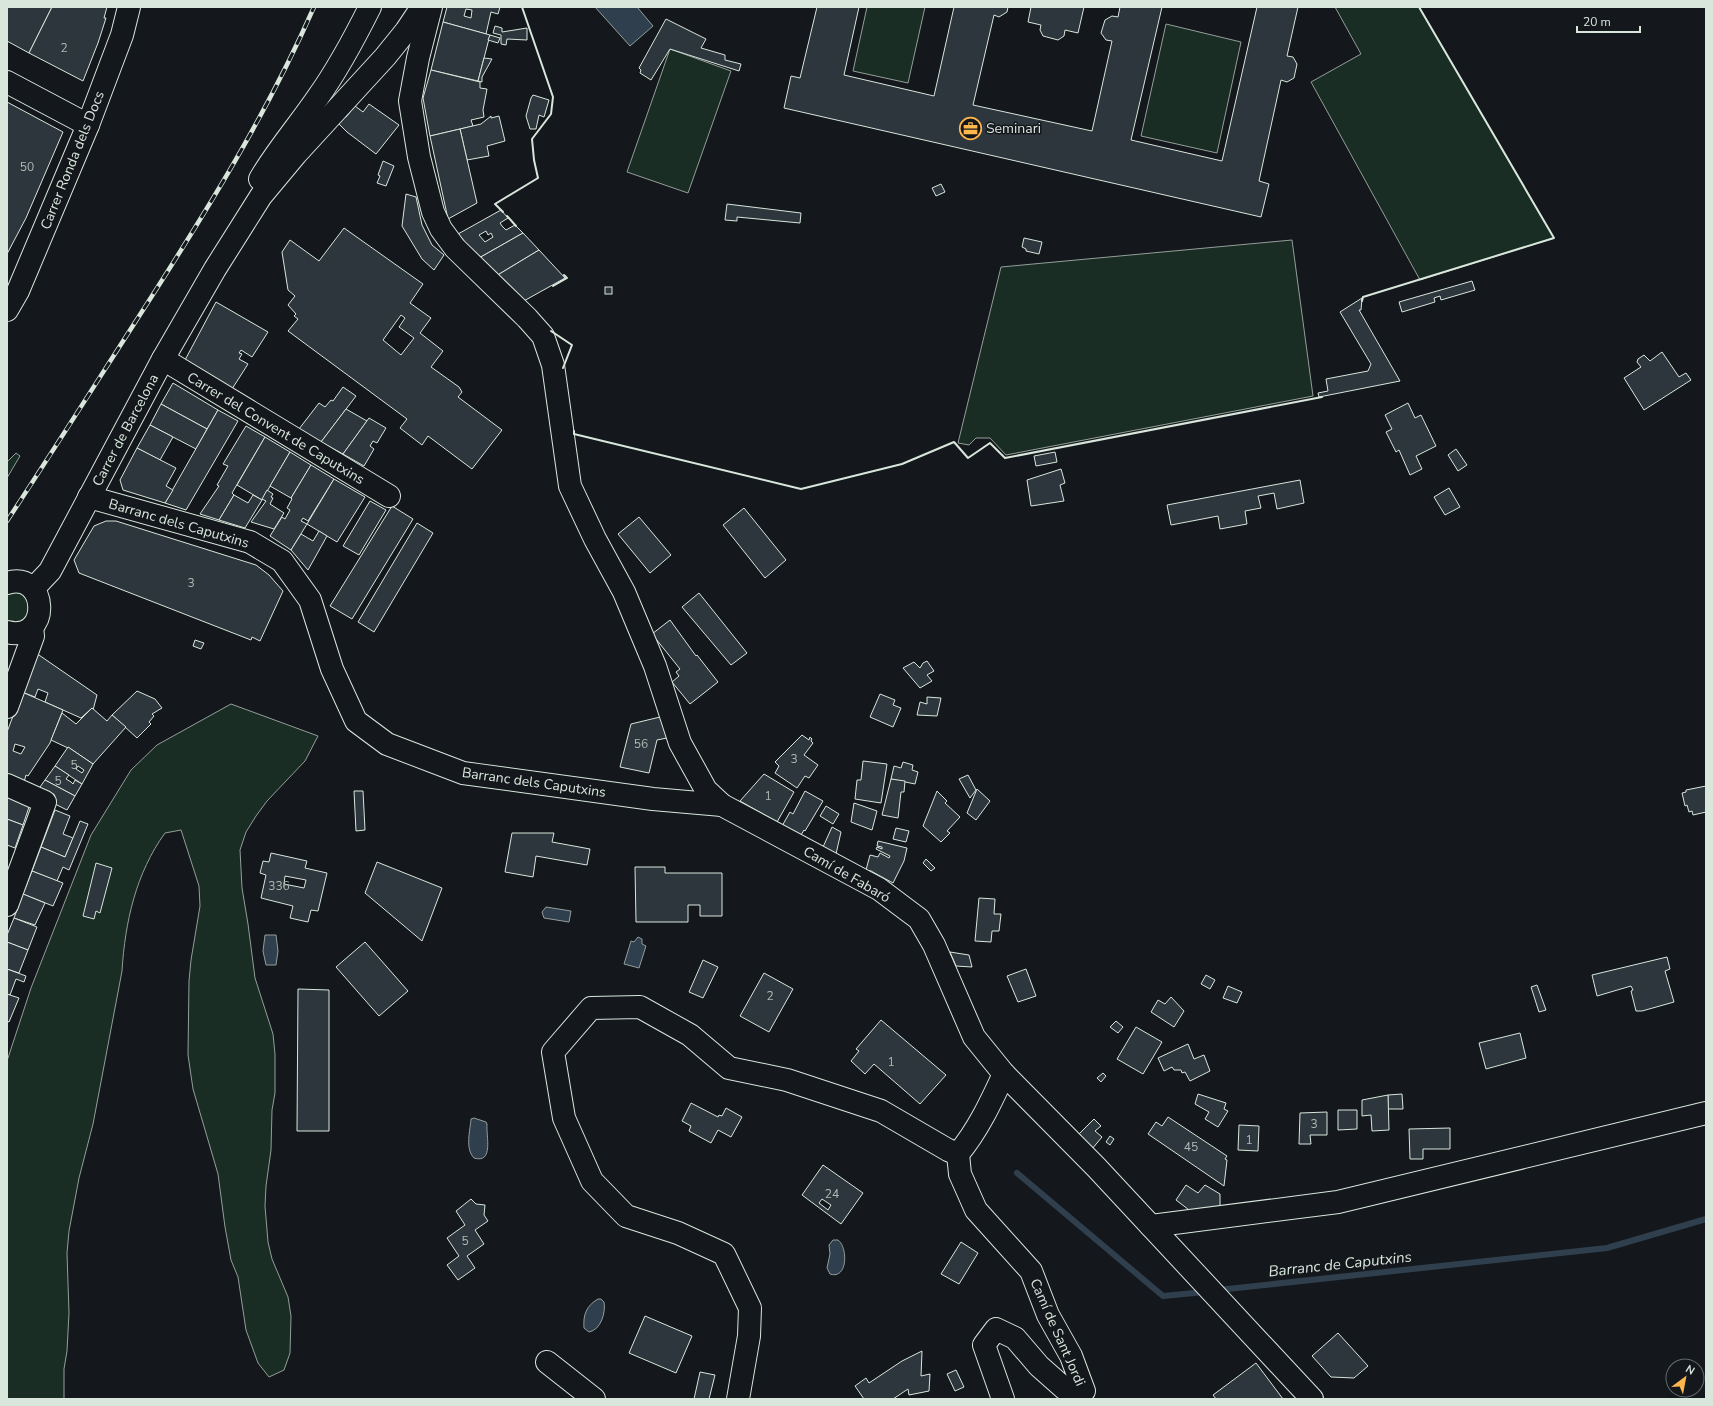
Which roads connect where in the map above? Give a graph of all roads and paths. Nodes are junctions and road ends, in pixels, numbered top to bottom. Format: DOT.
graph roads {
  1 [pos="129,7"];
  2 [pos="370,7"];
  3 [pos="420,9"];
  4 [pos="7,82"];
  5 [pos="88,124"];
  6 [pos="215,269"];
  7 [pos="7,310"];
  8 [pos="163,359"];
  9 [pos="389,496"];
  10 [pos="89,497"];
  11 [pos="7,583"];
  12 [pos="33,589"];
  13 [pos="32,626"];
  14 [pos="7,632"];
  15 [pos="7,707"];
  16 [pos="7,785"];
  17 [pos="722,805"];
  18 [pos="7,905"];
  19 [pos="1004,1074"];
  20 [pos="1706,1113"];
  21 [pos="958,1154"];
  22 [pos="1151,1226"];
  23 [pos="547,1362"];
  24 [pos="594,1399"];
  25 [pos="738,1399"];
  26 [pos="1003,1399"];
  27 [pos="1312,1399"];
  1 -- 5 [label="street, Carrer Ronda dels Docs"];
  2 -- 6 [label="street"];
  3 -- 6 [label="street"];
  3 -- 17 [label="street"];
  4 -- 5 [label="street"];
  5 -- 7 [label="street, Carrer Ronda dels Docs"];
  6 -- 8 [label="street, Carrer de Barcelona"];
  8 -- 9 [label="street, Carrer del Convent de Caputxins"];
  8 -- 10 [label="street, Carrer de Barcelona"];
  10 -- 12 [label="street, Carrer de Barcelona"];
  10 -- 17 [label="street, Barranc dels Caputxins"];
  11 -- 12 [label="street"];
  12 -- 13 [label="street"];
  13 -- 14 [label="street"];
  13 -- 15 [label="street"];
  16 -- 18 [label="street"];
  17 -- 19 [label="street, Camí de Fabaró"];
  19 -- 21 [label="street"];
  19 -- 22 [label="street, Camí de Fabaró"];
  20 -- 22 [label="street"];
  21 -- 25 [label="street"];
  21 -- 26 [label="street, Camí de Sant Jordi"];
  22 -- 27 [label="street, Camí de Fabaró"];
  23 -- 24 [label="street"];
}
